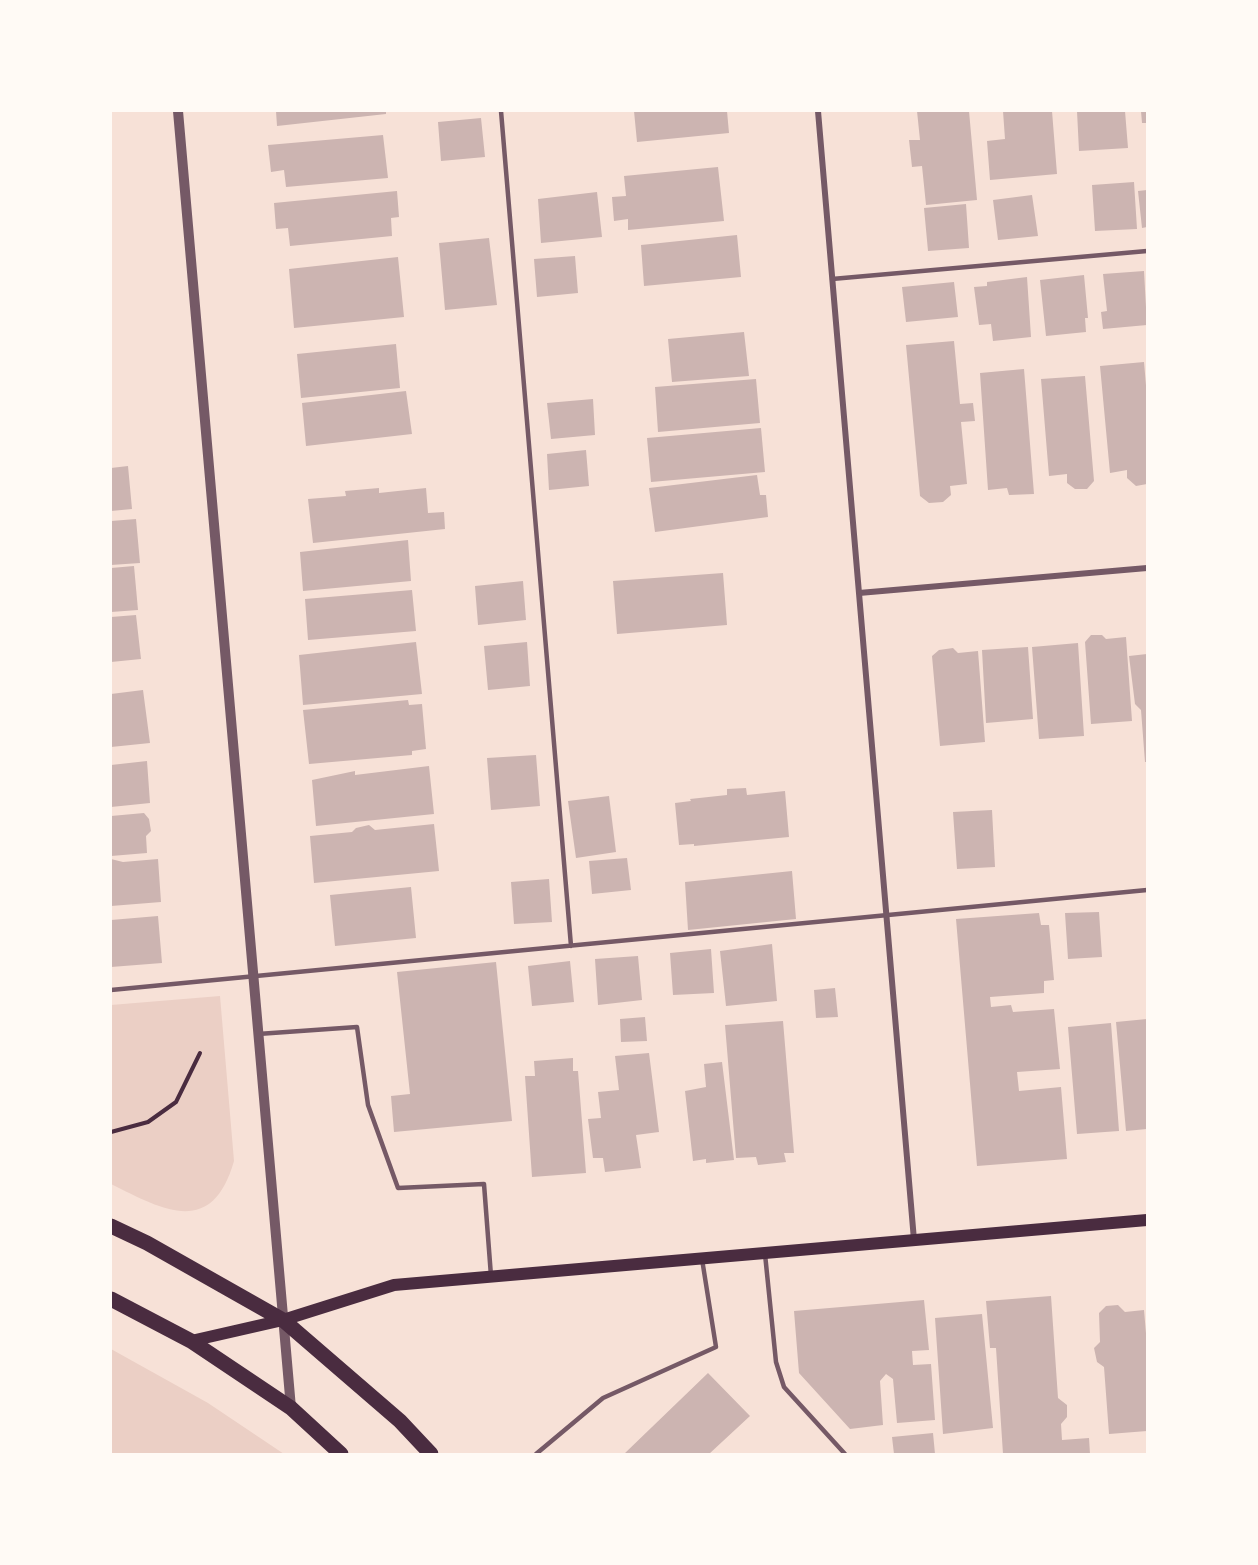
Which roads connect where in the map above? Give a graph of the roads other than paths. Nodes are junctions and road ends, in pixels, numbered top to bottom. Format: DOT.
graph roads {
  1 [pos="178,111"];
  2 [pos="501,111"];
  3 [pos="818,111"];
  4 [pos="1147,251"];
  5 [pos="832,279"];
  6 [pos="1147,568"];
  7 [pos="859,593"];
  8 [pos="1147,890"];
  9 [pos="886,915"];
  10 [pos="571,946"];
  11 [pos="252,976"];
  12 [pos="111,990"];
  13 [pos="257,1035"];
  14 [pos="1147,1220"];
  15 [pos="111,1226"];
  16 [pos="914,1240"];
  17 [pos="765,1254"];
  18 [pos="702,1259"];
  19 [pos="491,1276"];
  20 [pos="111,1299"];
  21 [pos="283,1320"];
  22 [pos="191,1341"];
  23 [pos="291,1408"];
  24 [pos="341,1454"];
  25 [pos="431,1454"];
  26 [pos="536,1454"];
  27 [pos="844,1454"];
  1 -- 11 [label="street"];
  2 -- 10 [label="lane"];
  3 -- 5 [label="street"];
  4 -- 5 [label="lane"];
  5 -- 7 [label="street"];
  6 -- 7 [label="street"];
  7 -- 9 [label="street"];
  8 -- 9 [label="lane"];
  9 -- 10 [label="lane"];
  9 -- 16 [label="street"];
  10 -- 11 [label="lane"];
  11 -- 12 [label="lane"];
  11 -- 13 [label="street"];
  13 -- 19 [label="lane"];
  13 -- 21 [label="street"];
  14 -- 16 [label="main road"];
  15 -- 21 [label="main road"];
  16 -- 17 [label="main road"];
  17 -- 18 [label="main road"];
  17 -- 27 [label="lane"];
  18 -- 19 [label="main road"];
  18 -- 26 [label="lane"];
  19 -- 21 [label="main road"];
  20 -- 22 [label="main road"];
  21 -- 22 [label="main road"];
  21 -- 23 [label="street"];
  21 -- 25 [label="main road"];
  22 -- 23 [label="main road"];
  23 -- 24 [label="main road"];
}
